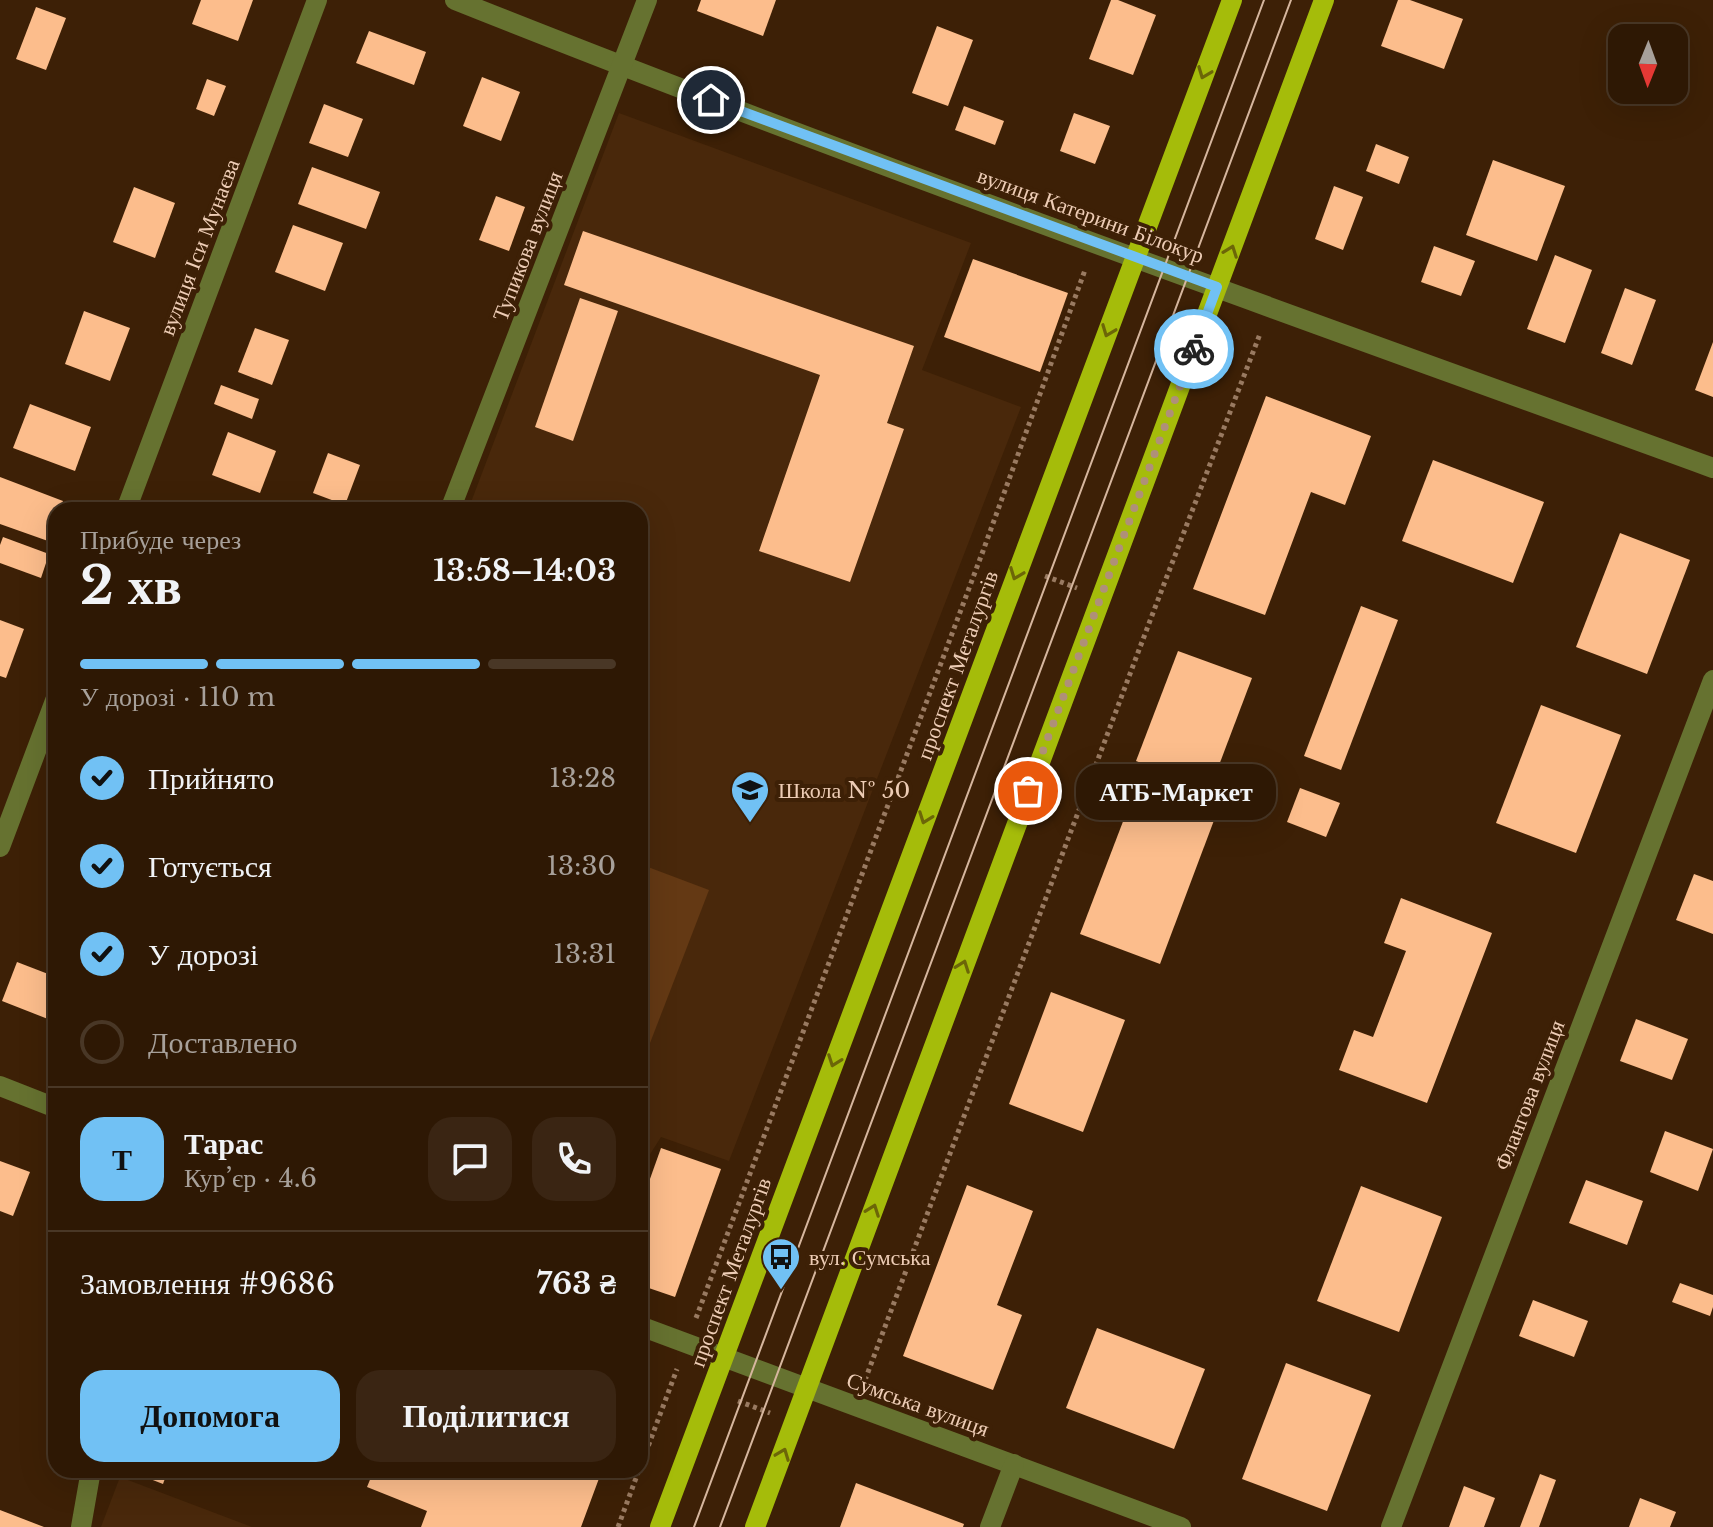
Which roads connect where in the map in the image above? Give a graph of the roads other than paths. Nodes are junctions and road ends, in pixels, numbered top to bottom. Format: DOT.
graph roads {
  1 [pos="317,0"];
  2 [pos="455,0"];
  3 [pos="647,0"];
  4 [pos="1232,0"];
  5 [pos="1324,0"];
  6 [pos="622,67"];
  7 [pos="1135,258"];
  8 [pos="1217,287"];
  9 [pos="1713,468"];
  10 [pos="129,502"];
  11 [pos="453,502"];
  12 [pos="1713,680"];
  13 [pos="48,719"];
  14 [pos="0,847"];
  15 [pos="0,1086"];
  16 [pos="48,1105"];
  17 [pos="648,1329"];
  18 [pos="724,1357"];
  19 [pos="807,1389"];
  20 [pos="1014,1464"];
  21 [pos="90,1478"];
  22 [pos="81,1527"];
  23 [pos="660,1527"];
  24 [pos="755,1527"];
  25 [pos="990,1527"];
  26 [pos="1181,1527"];
  27 [pos="1391,1527"];
  1 -- 10 [label="street, вулиця Іси Мунаєва"];
  2 -- 6 [label="street, вулиця Катерини Білокур"];
  3 -- 6 [label="street, Тупикова вулиця"];
  4 -- 7 [label="main road, проспект Металургів, one-way"];
  8 -- 5 [label="main road, one-way"];
  6 -- 7 [label="street, вулиця Катерини Білокур"];
  6 -- 11 [label="street, Тупикова вулиця"];
  7 -- 8 [label="street, вулиця Катерини Білокур"];
  7 -- 18 [label="main road, проспект Металургів, one-way"];
  8 -- 9 [label="street, вулиця Катерини Білокур"];
  19 -- 8 [label="main road, one-way"];
  12 -- 27 [label="street, Флангова вулиця"];
  13 -- 14 [label="street"];
  15 -- 16 [label="street"];
  17 -- 18 [label="street, Сумська вулиця"];
  18 -- 19 [label="street, Сумська вулиця"];
  18 -- 23 [label="main road, проспект Металургів"];
  19 -- 20 [label="street, Сумська вулиця"];
  24 -- 19 [label="main road, one-way"];
  20 -- 25 [label="street"];
  20 -- 26 [label="street, Сумська вулиця"];
  21 -- 22 [label="street"];
}
